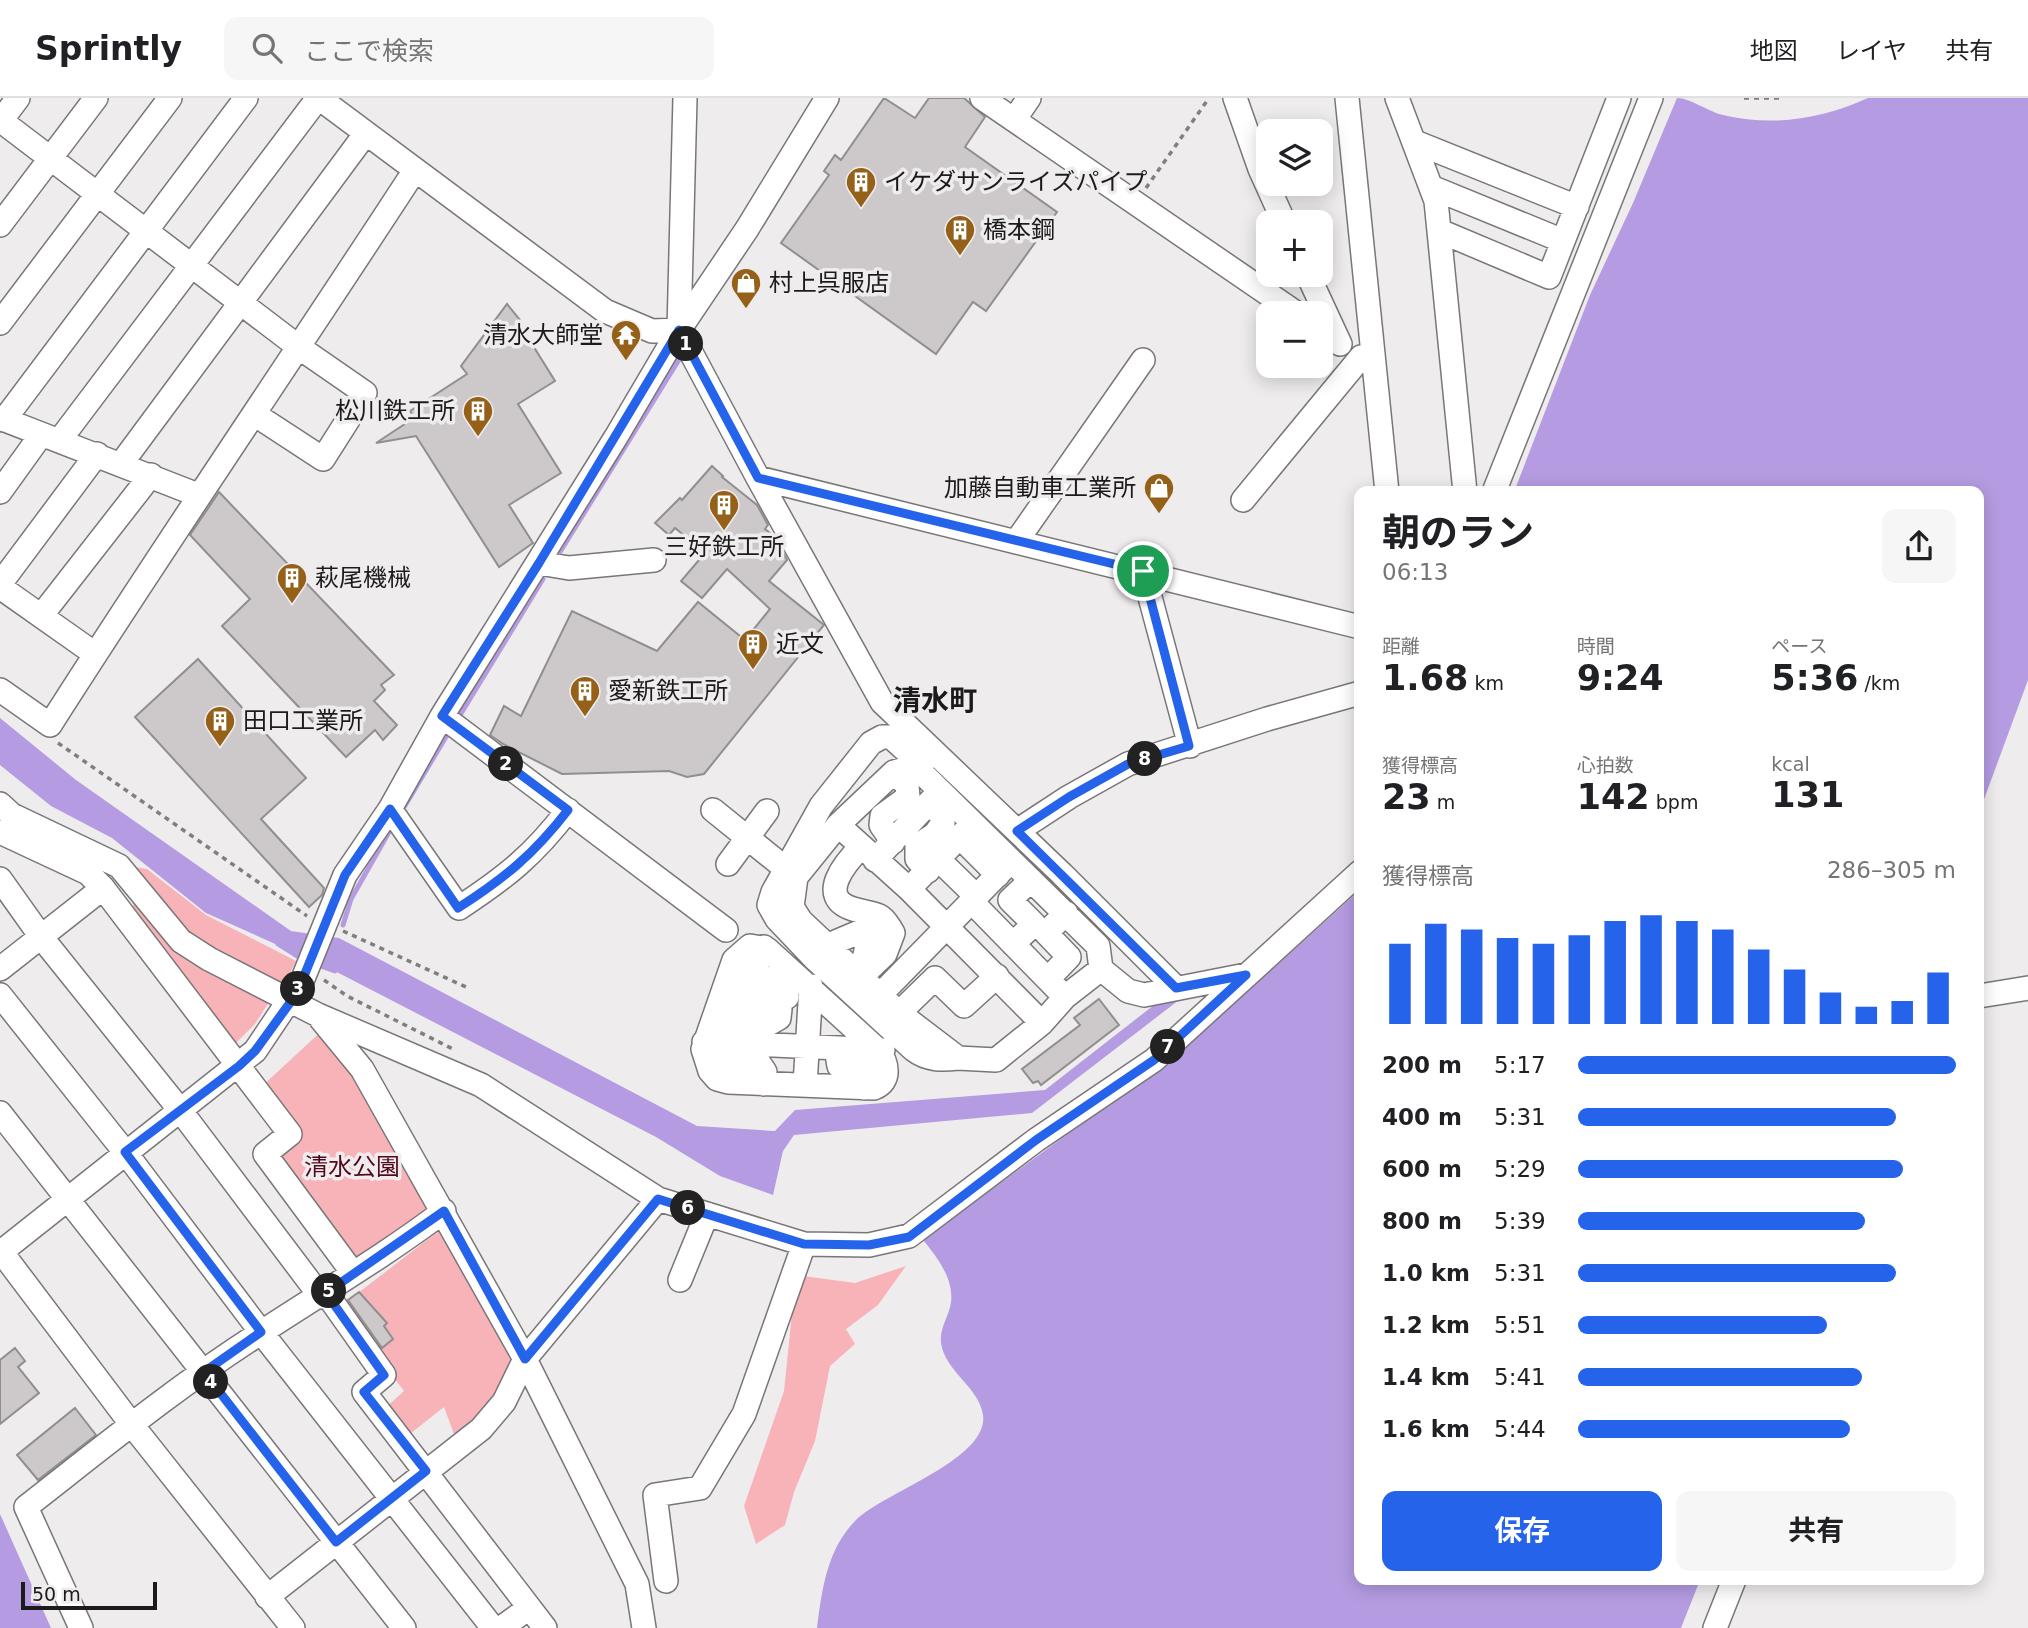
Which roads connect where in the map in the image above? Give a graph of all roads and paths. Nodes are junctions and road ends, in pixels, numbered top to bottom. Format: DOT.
graph roads {
  1 [pos="18,98"];
  2 [pos="96,98"];
  3 [pos="170,98"];
  4 [pos="246,98"];
  5 [pos="318,98"];
  6 [pos="685,98"];
  7 [pos="827,98"];
  8 [pos="982,98"];
  9 [pos="1029,98"];
  10 [pos="1209,98"];
  11 [pos="1235,98"];
  12 [pos="1347,98"];
  13 [pos="1397,98"];
  14 [pos="1651,98"];
  15 [pos="1744,98"];
  16 [pos="1782,98"];
  17 [pos="1616,99"];
  18 [pos="1014,120"];
  19 [pos="0,121"];
  20 [pos="366,133"];
  21 [pos="1415,142"];
  22 [pos="51,157"];
  23 [pos="415,170"];
  24 [pos="1432,187"];
  25 [pos="98,194"];
  26 [pos="1135,204"];
  27 [pos="1577,207"];
  28 [pos="1279,210"];
  29 [pos="0,225"];
  30 [pos="145,230"];
  31 [pos="1440,231"];
  32 [pos="1563,241"];
  33 [pos="194,265"];
  34 [pos="241,301"];
  35 [pos="1278,301"];
  36 [pos="0,323"];
  37 [pos="679,330"];
  38 [pos="1333,338"];
  39 [pos="300,348"];
  40 [pos="1368,358"];
  41 [pos="1143,360"];
  42 [pos="254,414"];
  43 [pos="2,419"];
  44 [pos="50,438"];
  45 [pos="97,454"];
  46 [pos="121,464"];
  47 [pos="151,475"];
  48 [pos="758,478"];
  49 [pos="1386,486"];
  50 [pos="1464,486"];
  51 [pos="1496,486"];
  52 [pos="0,492"];
  53 [pos="198,495"];
  54 [pos="1243,500"];
  55 [pos="1016,542"];
  56 [pos="654,559"];
  57 [pos="539,563"];
  58 [pos="1143,571"];
  59 [pos="0,586"];
  60 [pos="41,616"];
  61 [pos="1354,625"];
  62 [pos="95,654"];
  63 [pos="0,690"];
  64 [pos="1354,695"];
  65 [pos="442,716"];
  66 [pos="50,725"];
  67 [pos="1189,746"];
  68 [pos="894,772"];
  69 [pos="923,775"];
  70 [pos="935,797"];
  71 [pos="0,804"];
  72 [pos="390,809"];
  73 [pos="568,810"];
  74 [pos="713,810"];
  75 [pos="767,811"];
  76 [pos="838,825"];
  77 [pos="966,831"];
  78 [pos="1017,831"];
  79 [pos="0,832"];
  80 [pos="747,838"];
  81 [pos="893,842"];
  82 [pos="868,853"];
  83 [pos="728,864"];
  84 [pos="934,865"];
  85 [pos="1004,868"];
  86 [pos="791,873"];
  87 [pos="1354,877"];
  88 [pos="0,879"];
  89 [pos="1031,880"];
  90 [pos="103,888"];
  91 [pos="909,889"];
  92 [pos="974,899"];
  93 [pos="1066,913"];
  94 [pos="325,923"];
  95 [pos="945,927"];
  96 [pos="726,930"];
  97 [pos="42,938"];
  98 [pos="1013,944"];
  99 [pos="826,946"];
  100 [pos="764,947"];
  101 [pos="0,969"];
  102 [pos="1101,969"];
  103 [pos="1246,975"];
  104 [pos="997,976"];
  105 [pos="860,978"];
  106 [pos="1048,979"];
  107 [pos="466,986"];
  108 [pos="811,986"];
  109 [pos="1176,988"];
  110 [pos="2028,988"];
  111 [pos="1984,995"];
  112 [pos="0,996"];
  113 [pos="879,996"];
  114 [pos="1066,997"];
  115 [pos="292,1000"];
  116 [pos="779,1003"];
  117 [pos="810,1013"];
  118 [pos="899,1013"];
  119 [pos="318,1015"];
  120 [pos="1042,1024"];
  121 [pos="725,1043"];
  122 [pos="782,1045"];
  123 [pos="809,1047"];
  124 [pos="836,1048"];
  125 [pos="878,1049"];
  126 [pos="914,1050"];
  127 [pos="958,1058"];
  128 [pos="239,1066"];
  129 [pos="784,1084"];
  130 [pos="864,1087"];
  131 [pos="180,1110"];
  132 [pos="0,1113"];
  133 [pos="125,1152"];
  134 [pos="66,1198"];
  135 [pos="658,1199"];
  136 [pos="444,1211"];
  137 [pos="707,1214"];
  138 [pos="804,1244"];
  139 [pos="1,1251"];
  140 [pos="353,1273"];
  141 [pos="680,1280"];
  142 [pos="324,1295"];
  143 [pos="261,1332"];
  144 [pos="525,1359"];
  145 [pos="204,1372"];
  146 [pos="132,1425"];
  147 [pos="426,1471"];
  148 [pos="394,1499"];
  149 [pos="336,1542"];
  150 [pos="666,1581"];
  151 [pos="1732,1585"];
  152 [pos="267,1597"];
  153 [pos="529,1608"];
  154 [pos="280,1624"];
  155 [pos="81,1628"];
  156 [pos="404,1628"];
  157 [pos="492,1628"];
  158 [pos="501,1628"];
  159 [pos="545,1628"];
  160 [pos="644,1628"];
  161 [pos="1715,1628"];
  1 -- 19 [label="street"];
  2 -- 22 [label="street"];
  3 -- 25 [label="street"];
  4 -- 30 [label="street"];
  5 -- 20 [label="street"];
  5 -- 33 [label="street"];
  6 -- 37 [label="street"];
  7 -- 37 [label="street"];
  8 -- 18 [label="street"];
  9 -- 18 [label="street"];
  10 -- 26 [label="path"];
  11 -- 28 [label="street"];
  12 -- 40 [label="street"];
  13 -- 21 [label="street"];
  14 -- 51 [label="street"];
  15 -- 16 [label="path"];
  17 -- 27 [label="street"];
  18 -- 26 [label="street"];
  19 -- 22 [label="street"];
  20 -- 23 [label="street"];
  20 -- 34 [label="street"];
  21 -- 24 [label="street"];
  21 -- 27 [label="street"];
  22 -- 25 [label="street"];
  22 -- 29 [label="street"];
  23 -- 37 [label="street"];
  23 -- 39 [label="street"];
  24 -- 31 [label="street"];
  24 -- 32 [label="street"];
  25 -- 30 [label="street"];
  25 -- 36 [label="street"];
  26 -- 35 [label="street"];
  27 -- 32 [label="street"];
  30 -- 33 [label="street"];
  30 -- 43 [label="street"];
  31 -- 32 [label="street"];
  31 -- 50 [label="street"];
  33 -- 34 [label="street"];
  33 -- 44 [label="street"];
  34 -- 39 [label="street"];
  34 -- 46 [label="street"];
  37 -- 48 [label="street"];
  37 -- 57 [label="street"];
  38 -- 40 [label="street"];
  39 -- 42 [label="street"];
  39 -- 42 [label="street"];
  40 -- 49 [label="street"];
  40 -- 54 [label="street"];
  41 -- 55 [label="street"];
  42 -- 53 [label="street"];
  43 -- 44 [label="street"];
  44 -- 45 [label="street"];
  44 -- 52 [label="street"];
  45 -- 46 [label="street"];
  45 -- 59 [label="street"];
  46 -- 47 [label="street"];
  47 -- 53 [label="street"];
  47 -- 60 [label="street"];
  48 -- 55 [label="street"];
  48 -- 78 [label="street"];
  53 -- 62 [label="street"];
  55 -- 58 [label="street"];
  56 -- 57 [label="street"];
  57 -- 65 [label="street"];
  58 -- 61 [label="street"];
  58 -- 67 [label="street"];
  59 -- 60 [label="street"];
  60 -- 62 [label="street"];
  62 -- 66 [label="street"];
  63 -- 66 [label="street"];
  64 -- 67 [label="street"];
  65 -- 72 [label="street"];
  65 -- 73 [label="street"];
  66 -- 94 [label="path"];
  67 -- 78 [label="street"];
  68 -- 69 [label="street"];
  68 -- 76 [label="street"];
  68 -- 81 [label="street"];
  69 -- 70 [label="street"];
  69 -- 86 [label="street"];
  70 -- 77 [label="street"];
  70 -- 81 [label="street"];
  70 -- 84 [label="street"];
  71 -- 115 [label="street"];
  72 -- 73 [label="street"];
  72 -- 94 [label="street"];
  73 -- 96 [label="street"];
  74 -- 80 [label="street"];
  75 -- 80 [label="street"];
  76 -- 82 [label="street"];
  76 -- 86 [label="street"];
  77 -- 84 [label="street"];
  77 -- 85 [label="street"];
  78 -- 109 [label="street"];
  79 -- 90 [label="street"];
  80 -- 83 [label="street"];
  80 -- 86 [label="street"];
  81 -- 82 [label="street"];
  82 -- 91 [label="street"];
  82 -- 105 [label="street"];
  84 -- 91 [label="street"];
  84 -- 92 [label="street"];
  85 -- 89 [label="street"];
  85 -- 92 [label="street"];
  86 -- 99 [label="street"];
  86 -- 126 [label="street"];
  87 -- 103 [label="street"];
  88 -- 97 [label="street"];
  89 -- 93 [label="street"];
  89 -- 98 [label="street"];
  90 -- 97 [label="street"];
  90 -- 128 [label="street"];
  91 -- 95 [label="street"];
  92 -- 95 [label="street"];
  92 -- 98 [label="street"];
  93 -- 102 [label="street"];
  93 -- 106 [label="street"];
  94 -- 107 [label="path"];
  94 -- 115 [label="street"];
  95 -- 104 [label="street"];
  95 -- 113 [label="street"];
  97 -- 101 [label="street"];
  97 -- 131 [label="street"];
  98 -- 106 [label="street"];
  99 -- 105 [label="street"];
  99 -- 105 [label="street"];
  100 -- 108 [label="street"];
  100 -- 116 [label="street"];
  100 -- 121 [label="street"];
  102 -- 109 [label="street"];
  102 -- 114 [label="street"];
  103 -- 109 [label="street"];
  103 -- 138 [label="street"];
  104 -- 118 [label="street"];
  104 -- 120 [label="street"];
  105 -- 113 [label="street"];
  106 -- 114 [label="street"];
  108 -- 117 [label="street"];
  108 -- 125 [label="street"];
  110 -- 111 [label="street"];
  112 -- 133 [label="street"];
  113 -- 118 [label="street"];
  114 -- 120 [label="street"];
  115 -- 119 [label="street"];
  115 -- 128 [label="street"];
  116 -- 117 [label="street"];
  116 -- 121 [label="street"];
  117 -- 123 [label="street"];
  118 -- 127 [label="street"];
  119 -- 135 [label="street"];
  119 -- 136 [label="street"];
  120 -- 127 [label="street"];
  121 -- 122 [label="street"];
  121 -- 129 [label="street"];
  122 -- 123 [label="street"];
  122 -- 129 [label="street"];
  123 -- 124 [label="street"];
  123 -- 129 [label="street"];
  124 -- 125 [label="street"];
  124 -- 130 [label="street"];
  125 -- 126 [label="street"];
  125 -- 130 [label="street"];
  126 -- 127 [label="street"];
  128 -- 131 [label="street"];
  128 -- 140 [label="street"];
  129 -- 130 [label="street"];
  131 -- 133 [label="street"];
  131 -- 142 [label="street"];
  132 -- 134 [label="street"];
  133 -- 134 [label="street"];
  133 -- 143 [label="street"];
  134 -- 139 [label="street"];
  134 -- 145 [label="street"];
  135 -- 137 [label="street"];
  135 -- 144 [label="street"];
  136 -- 140 [label="street"];
  136 -- 144 [label="street"];
  137 -- 138 [label="street"];
  137 -- 141 [label="street"];
  138 -- 150 [label="street"];
  139 -- 146 [label="street"];
  140 -- 142 [label="street"];
  142 -- 143 [label="street"];
  142 -- 147 [label="street"];
  143 -- 145 [label="street"];
  143 -- 148 [label="street"];
  144 -- 147 [label="street"];
  144 -- 160 [label="street"];
  145 -- 146 [label="street"];
  145 -- 149 [label="street"];
  146 -- 152 [label="street"];
  146 -- 155 [label="street"];
  147 -- 148 [label="street"];
  147 -- 153 [label="street"];
  148 -- 149 [label="street"];
  148 -- 157 [label="street"];
  149 -- 152 [label="street"];
  149 -- 156 [label="street"];
  151 -- 161 [label="street"];
  152 -- 154 [label="street"];
  153 -- 158 [label="street"];
  153 -- 159 [label="street"];
}
